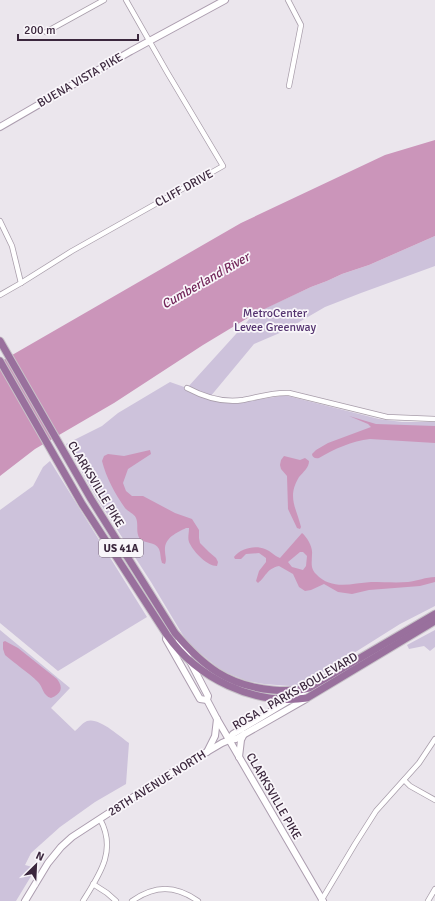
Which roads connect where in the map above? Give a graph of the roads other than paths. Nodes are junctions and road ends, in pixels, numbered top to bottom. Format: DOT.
graph roads {
  1 [pos="104,0"];
  2 [pos="126,0"];
  3 [pos="224,0"];
  4 [pos="288,0"];
  5 [pos="46,32"];
  6 [pos="150,41"];
  7 [pos="289,86"];
  8 [pos="0,127"];
  9 [pos="0,221"];
  10 [pos="21,283"];
  11 [pos="0,295"];
  12 [pos="0,341"];
  13 [pos="0,360"];
  14 [pos="187,388"];
  15 [pos="435,419"];
  16 [pos="435,614"];
  17 [pos="435,621"];
  18 [pos="175,633"];
  19 [pos="167,635"];
  20 [pos="188,658"];
  21 [pos="309,688"];
  22 [pos="207,698"];
  23 [pos="307,698"];
  24 [pos="292,699"];
  25 [pos="217,719"];
  26 [pos="244,734"];
  27 [pos="435,739"];
  28 [pos="229,740"];
  29 [pos="206,753"];
  30 [pos="238,757"];
  31 [pos="404,780"];
  32 [pos="435,800"];
  33 [pos="100,819"];
  34 [pos="94,884"];
  35 [pos="435,889"];
  36 [pos="25,901"];
  37 [pos="83,901"];
  38 [pos="116,901"];
  39 [pos="132,901"];
  40 [pos="198,901"];
  41 [pos="322,901"];
  42 [pos="428,901"];
  1 -- 5 [label="street"];
  2 -- 6 [label="street, CLIFF DRIVE"];
  3 -- 6 [label="main road, BUENA VISTA PIKE"];
  4 -- 7 [label="street"];
  6 -- 8 [label="main road, BUENA VISTA PIKE"];
  6 -- 10 [label="street, CLIFF DRIVE"];
  9 -- 10 [label="street"];
  10 -- 11 [label="street, CLIFF DRIVE"];
  12 -- 18 [label="main road, CLARKSVILLE PIKE / US 41A"];
  13 -- 19 [label="main road, CLARKSVILLE PIKE / US 41A"];
  14 -- 15 [label="street"];
  16 -- 21 [label="main road, ROSA L PARKS BOULEVARD / US 41A"];
  17 -- 23 [label="main road, ROSA L PARKS BOULEVARD / US 41A"];
  18 -- 20 [label="main road, CLARKSVILLE PIKE"];
  18 -- 21 [label="main road, US 41A"];
  19 -- 20 [label="main road, US 41A"];
  19 -- 22 [label="main road, CLARKSVILLE PIKE"];
  20 -- 22 [label="main road, CLARKSVILLE PIKE"];
  20 -- 24 [label="main road, US 41A"];
  21 -- 24 [label="main road, ROSA L PARKS BOULEVARD"];
  22 -- 25 [label="main road, CLARKSVILLE PIKE"];
  23 -- 24 [label="main road, US 41A"];
  23 -- 26 [label="main road, ROSA L PARKS BOULEVARD"];
  24 -- 28 [label="main road, ROSA L PARKS BOULEVARD"];
  25 -- 28 [label="main road, CLARKSVILLE PIKE"];
  25 -- 29 [label="main road"];
  26 -- 28 [label="main road, ROSA L PARKS BOULEVARD"];
  26 -- 30 [label="main road"];
  27 -- 31 [label="street"];
  28 -- 29 [label="main road, 28TH AVENUE NORTH"];
  28 -- 30 [label="main road, CLARKSVILLE PIKE"];
  29 -- 33 [label="main road, 28TH AVENUE NORTH"];
  30 -- 41 [label="main road, CLARKSVILLE PIKE"];
  31 -- 32 [label="street"];
  31 -- 41 [label="street"];
  33 -- 34 [label="street, 28TH AVENUE NORTH"];
  33 -- 36 [label="main road"];
  34 -- 37 [label="street, 28TH AVENUE NORTH"];
  34 -- 38 [label="street"];
  35 -- 42 [label="street"];
  39 -- 40 [label="street"];
}
